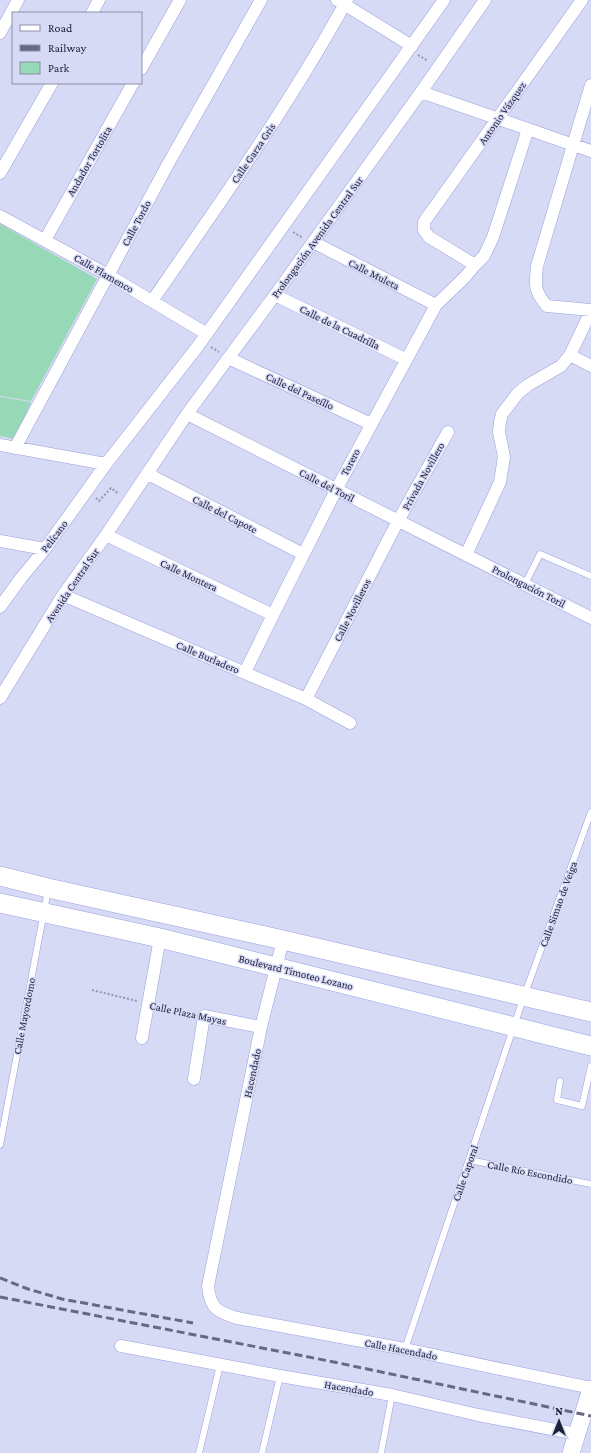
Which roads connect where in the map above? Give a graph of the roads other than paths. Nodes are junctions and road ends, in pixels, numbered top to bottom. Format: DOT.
graph roads {
  1 [pos="18,0"];
  2 [pos="99,0"];
  3 [pos="180,0"];
  4 [pos="261,0"];
  5 [pos="444,0"];
  6 [pos="485,0"];
  7 [pos="582,0"];
  8 [pos="343,1"];
  9 [pos="93,12"];
  10 [pos="0,33"];
  11 [pos="412,46"];
  12 [pos="142,67"];
  13 [pos="51,84"];
  14 [pos="132,84"];
  15 [pos="591,85"];
  16 [pos="421,92"];
  17 [pos="498,118"];
  18 [pos="528,129"];
  19 [pos="572,145"];
  20 [pos="591,151"];
  21 [pos="0,173"];
  22 [pos="0,216"];
  23 [pos="44,240"];
  24 [pos="313,242"];
  25 [pos="474,265"];
  26 [pos="108,275"];
  27 [pos="275,295"];
  28 [pos="152,301"];
  29 [pos="436,304"];
  30 [pos="591,310"];
  31 [pos="207,334"];
  32 [pos="570,356"];
  33 [pos="228,358"];
  34 [pos="405,359"];
  35 [pos="591,366"];
  36 [pos="188,414"];
  37 [pos="371,424"];
  38 [pos="448,432"];
  39 [pos="0,446"];
  40 [pos="15,448"];
  41 [pos="106,464"];
  42 [pos="148,474"];
  43 [pos="336,490"];
  44 [pos="398,521"];
  45 [pos="106,535"];
  46 [pos="0,541"];
  47 [pos="45,549"];
  48 [pos="303,554"];
  49 [pos="466,555"];
  50 [pos="591,576"];
  51 [pos="525,584"];
  52 [pos="63,595"];
  53 [pos="0,607"];
  54 [pos="273,614"];
  55 [pos="591,618"];
  56 [pos="245,672"];
  57 [pos="0,698"];
  58 [pos="306,699"];
  59 [pos="350,723"];
  60 [pos="591,812"];
  61 [pos="0,876"];
  62 [pos="48,888"];
  63 [pos="0,902"];
  64 [pos="44,913"];
  65 [pos="160,938"];
  66 [pos="283,940"];
  67 [pos="349,955"];
  68 [pos="276,967"];
  69 [pos="343,984"];
  70 [pos="524,996"];
  71 [pos="591,1012"];
  72 [pos="515,1026"];
  73 [pos="261,1027"];
  74 [pos="142,1038"];
  75 [pos="591,1046"];
  76 [pos="591,1066"];
  77 [pos="194,1079"];
  78 [pos="560,1081"];
  79 [pos="0,1144"];
  80 [pos="469,1160"];
  81 [pos="591,1184"];
  82 [pos="213,1306"];
  83 [pos="121,1346"];
  84 [pos="404,1350"];
  85 [pos="220,1365"];
  86 [pos="280,1376"];
  87 [pos="591,1389"];
  88 [pos="392,1396"];
  89 [pos="577,1434"];
  90 [pos="199,1453"];
  91 [pos="262,1453"];
  92 [pos="381,1453"];
  93 [pos="571,1453"];
  1 -- 10 [label="street"];
  2 -- 9 [label="street"];
  3 -- 12 [label="street"];
  4 -- 26 [label="street, Calle Tordo"];
  5 -- 11 [label="street"];
  6 -- 16 [label="street, Prolongación Avenida Central Sur"];
  7 -- 17 [label="street, Antonio Vázquez"];
  8 -- 11 [label="street"];
  8 -- 28 [label="street, Calle Garza Gris"];
  11 -- 31 [label="street"];
  13 -- 21 [label="street"];
  14 -- 23 [label="street, Andador Tortolita"];
  15 -- 19 [label="street"];
  16 -- 17 [label="street"];
  16 -- 24 [label="street, Prolongación Avenida Central Sur"];
  17 -- 18 [label="street"];
  17 -- 25 [label="street, Antonio Vázquez"];
  18 -- 19 [label="street"];
  18 -- 25 [label="street, Torero"];
  19 -- 20 [label="street"];
  19 -- 30 [label="street"];
  22 -- 23 [label="street, Calle Flamenco"];
  23 -- 26 [label="street, Calle Flamenco"];
  24 -- 27 [label="street, Prolongación Avenida Central Sur"];
  24 -- 29 [label="street, Calle Muleta"];
  25 -- 29 [label="street, Torero"];
  26 -- 28 [label="street, Calle Flamenco"];
  26 -- 40 [label="street, Calle Tordo"];
  27 -- 33 [label="street, Prolongación Avenida Central Sur"];
  27 -- 34 [label="street, Calle de la Cuadrilla"];
  28 -- 31 [label="street, Calle Flamenco"];
  29 -- 34 [label="street, Torero"];
  30 -- 32 [label="street"];
  31 -- 41 [label="street"];
  32 -- 35 [label="street"];
  32 -- 49 [label="street"];
  33 -- 36 [label="street, Prolongación Avenida Central Sur"];
  33 -- 37 [label="street, Calle del Paseíllo"];
  34 -- 37 [label="street, Torero"];
  36 -- 42 [label="street, Prolongación Avenida Central Sur"];
  36 -- 43 [label="street, Calle del Toril"];
  37 -- 43 [label="street, Torero"];
  38 -- 44 [label="street, Privada Novillero"];
  39 -- 40 [label="street"];
  40 -- 41 [label="street"];
  41 -- 47 [label="street, Pelícano"];
  42 -- 45 [label="street, Avenida Central Sur"];
  42 -- 48 [label="street, Calle del Capote"];
  43 -- 44 [label="street, Calle del Toril"];
  43 -- 48 [label="street, Torero"];
  44 -- 49 [label="street, Calle del Toril"];
  44 -- 58 [label="street, Calle Novilleros"];
  45 -- 52 [label="street, Avenida Central Sur"];
  45 -- 54 [label="street, Calle Montera"];
  46 -- 47 [label="street"];
  47 -- 53 [label="street, Pelícano"];
  48 -- 54 [label="street, Torero"];
  49 -- 51 [label="street, Prolongación Toril"];
  50 -- 51 [label="lane"];
  51 -- 55 [label="street, Prolongación Toril"];
  52 -- 56 [label="street, Calle Burladero"];
  52 -- 57 [label="street, Avenida Central Sur"];
  54 -- 56 [label="street, Torero"];
  56 -- 58 [label="street, Calle Burladero"];
  58 -- 59 [label="street, Calle Burladero"];
  60 -- 70 [label="lane, Calle Simao de Veiga"];
  61 -- 62 [label="main road"];
  62 -- 64 [label="lane, Calle Mayordomo"];
  62 -- 66 [label="main road"];
  63 -- 64 [label="main road, Boulevard Timoteo Lozano"];
  64 -- 65 [label="main road, Boulevard Timoteo Lozano"];
  64 -- 79 [label="lane, Calle Mayordomo"];
  65 -- 68 [label="main road, Boulevard Timoteo Lozano"];
  65 -- 74 [label="street"];
  66 -- 67 [label="main road"];
  66 -- 68 [label="street, Hacendado"];
  67 -- 69 [label="main road"];
  67 -- 70 [label="main road"];
  68 -- 69 [label="main road, Boulevard Timoteo Lozano"];
  68 -- 73 [label="street, Hacendado"];
  69 -- 72 [label="main road, Boulevard Timoteo Lozano"];
  70 -- 71 [label="main road"];
  70 -- 72 [label="lane, Calle Caporal"];
  72 -- 75 [label="main road, Boulevard Timoteo Lozano"];
  72 -- 80 [label="lane, Calle Caporal"];
  73 -- 77 [label="street, Calle Plaza Mayas"];
  73 -- 82 [label="street, Hacendado"];
  76 -- 78 [label="lane"];
  80 -- 81 [label="lane, Calle Río Escondido"];
  80 -- 84 [label="lane, Calle Caporal"];
  82 -- 84 [label="street, Calle Hacendado"];
  83 -- 85 [label="street, Hacendado"];
  84 -- 87 [label="street, Calle Hacendado"];
  85 -- 86 [label="street, Hacendado"];
  85 -- 90 [label="lane"];
  86 -- 88 [label="street, Hacendado"];
  86 -- 91 [label="lane"];
  87 -- 89 [label="main road"];
  88 -- 89 [label="street, Hacendado"];
  88 -- 92 [label="lane"];
  89 -- 93 [label="main road"];
}
